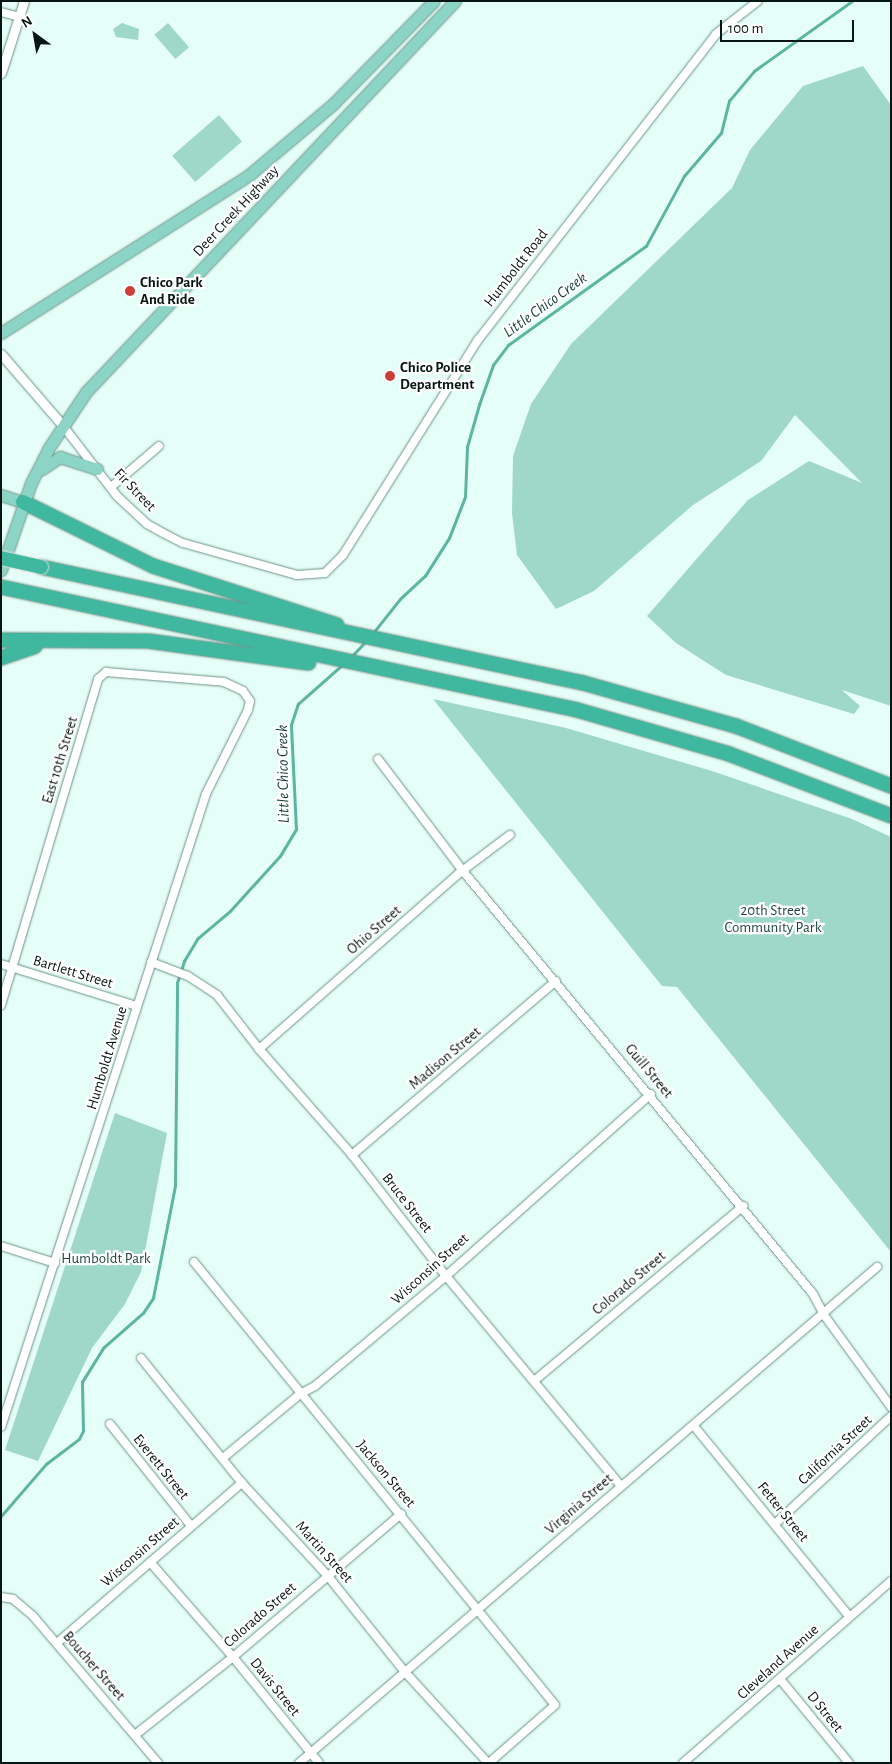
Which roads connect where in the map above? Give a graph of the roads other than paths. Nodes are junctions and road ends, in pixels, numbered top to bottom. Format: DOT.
graph roads {
  1 [pos="24,1"];
  2 [pos="434,1"];
  3 [pos="455,1"];
  4 [pos="758,1"];
  5 [pos="1,12"];
  6 [pos="20,17"];
  7 [pos="1,74"];
  8 [pos="1,333"];
  9 [pos="1,354"];
  10 [pos="64,427"];
  11 [pos="159,446"];
  12 [pos="97,470"];
  13 [pos="35,476"];
  14 [pos="110,487"];
  15 [pos="1,495"];
  16 [pos="23,502"];
  17 [pos="1,558"];
  18 [pos="1,570"];
  19 [pos="325,573"];
  20 [pos="1,587"];
  21 [pos="347,633"];
  22 [pos="1,640"];
  23 [pos="93,640"];
  24 [pos="1,658"];
  25 [pos="321,661"];
  26 [pos="250,701"];
  27 [pos="378,759"];
  28 [pos="891,786"];
  29 [pos="891,816"];
  30 [pos="510,835"];
  31 [pos="463,871"];
  32 [pos="151,962"];
  33 [pos="1,964"];
  34 [pos="12,967"];
  35 [pos="556,981"];
  36 [pos="1,1004"];
  37 [pos="137,1006"];
  38 [pos="259,1049"];
  39 [pos="651,1094"];
  40 [pos="352,1155"];
  41 [pos="743,1206"];
  42 [pos="1,1246"];
  43 [pos="194,1262"];
  44 [pos="56,1263"];
  45 [pos="877,1267"];
  46 [pos="446,1276"];
  47 [pos="824,1315"];
  48 [pos="141,1358"];
  49 [pos="534,1380"];
  50 [pos="300,1394"];
  51 [pos="891,1407"];
  52 [pos="891,1416"];
  53 [pos="110,1424"];
  54 [pos="694,1426"];
  55 [pos="1,1427"];
  56 [pos="224,1458"];
  57 [pos="242,1483"];
  58 [pos="620,1486"];
  59 [pos="401,1514"];
  60 [pos="776,1523"];
  61 [pos="191,1526"];
  62 [pos="150,1562"];
  63 [pos="327,1575"];
  64 [pos="891,1581"];
  65 [pos="4,1598"];
  66 [pos="476,1610"];
  67 [pos="849,1616"];
  68 [pos="57,1643"];
  69 [pos="233,1657"];
  70 [pos="405,1672"];
  71 [pos="780,1679"];
  72 [pos="135,1735"];
  73 [pos="310,1753"];
  74 [pos="158,1763"];
  75 [pos="299,1763"];
  76 [pos="319,1763"];
  77 [pos="489,1763"];
  78 [pos="683,1763"];
  79 [pos="849,1763"];
  1 -- 6 [label="street"];
  2 -- 8 [label="main road, Deer Creek Highway"];
  3 -- 10 [label="main road, Deer Creek Highway"];
  4 -- 19 [label="street, Humboldt Road"];
  5 -- 6 [label="street"];
  6 -- 7 [label="street"];
  9 -- 10 [label="street, Fir Street"];
  10 -- 12 [label="street, Fir Street"];
  10 -- 13 [label="main road, Deer Creek Highway"];
  11 -- 14 [label="street"];
  12 -- 13 [label="main road"];
  12 -- 14 [label="street, Fir Street"];
  13 -- 16 [label="main road, Deer Creek Highway"];
  14 -- 19 [label="street, Fir Street"];
  15 -- 16 [label="main road"];
  16 -- 18 [label="main road, Deer Creek Highway"];
  16 -- 21 [label="highway"];
  17 -- 21 [label="highway, bridge"];
  20 -- 25 [label="highway"];
  21 -- 28 [label="highway"];
  22 -- 23 [label="highway"];
  23 -- 24 [label="highway"];
  23 -- 25 [label="highway"];
  25 -- 29 [label="highway"];
  26 -- 32 [label="street, Humboldt Avenue"];
  26 -- 34 [label="street, East 10th Street"];
  27 -- 31 [label="street, Guill Street"];
  30 -- 31 [label="street, Ohio Street"];
  31 -- 35 [label="street, Guill Street"];
  31 -- 38 [label="street, Ohio Street"];
  32 -- 37 [label="street, Humboldt Avenue"];
  32 -- 38 [label="street, Bruce Street"];
  33 -- 34 [label="street, Bartlett Street"];
  34 -- 36 [label="street, East 10th Street"];
  34 -- 37 [label="street, Bartlett Street"];
  35 -- 39 [label="street, Guill Street"];
  35 -- 40 [label="street, Madison Street"];
  37 -- 44 [label="street, Humboldt Avenue"];
  38 -- 40 [label="street, Bruce Street"];
  39 -- 41 [label="street, Guill Street"];
  39 -- 46 [label="street, Wisconsin Street"];
  40 -- 46 [label="street, Bruce Street"];
  41 -- 47 [label="street, Guill Street"];
  41 -- 49 [label="street, Colorado Street"];
  42 -- 44 [label="street"];
  43 -- 50 [label="street, Jackson Street"];
  44 -- 55 [label="street, Humboldt Avenue"];
  45 -- 47 [label="street, Virginia Street"];
  46 -- 49 [label="street, Bruce Street"];
  46 -- 50 [label="street, Wisconsin Street"];
  47 -- 51 [label="street, Guill Street"];
  47 -- 54 [label="street, Virginia Street"];
  48 -- 56 [label="street, Martin Street"];
  49 -- 58 [label="street, Bruce Street"];
  50 -- 56 [label="street, Wisconsin Street"];
  50 -- 59 [label="street, Jackson Street"];
  52 -- 60 [label="street, California Street"];
  53 -- 61 [label="street, Everett Street"];
  54 -- 58 [label="street, Virginia Street"];
  54 -- 60 [label="street, Fetter Street"];
  56 -- 57 [label="street, Martin Street"];
  57 -- 61 [label="street, Wisconsin Street"];
  57 -- 63 [label="street, Martin Street"];
  58 -- 66 [label="street, Virginia Street"];
  59 -- 63 [label="street, Colorado Street"];
  59 -- 66 [label="street, Jackson Street"];
  60 -- 67 [label="street, Fetter Street"];
  61 -- 62 [label="street, Wisconsin Street"];
  62 -- 68 [label="street, Wisconsin Street"];
  62 -- 69 [label="street, Davis Street"];
  63 -- 69 [label="street, Colorado Street"];
  63 -- 70 [label="street, Martin Street"];
  64 -- 67 [label="street, Cleveland Avenue"];
  65 -- 68 [label="street, Boucher Street"];
  66 -- 70 [label="street, Virginia Street"];
  66 -- 77 [label="street, Jackson Street"];
  67 -- 71 [label="street, Cleveland Avenue"];
  68 -- 72 [label="street, Boucher Street"];
  69 -- 72 [label="street, Colorado Street"];
  69 -- 73 [label="street, Davis Street"];
  70 -- 73 [label="street, Virginia Street"];
  70 -- 77 [label="street, Martin Street"];
  71 -- 78 [label="street, Cleveland Avenue"];
  71 -- 79 [label="street, D Street"];
  72 -- 74 [label="street, Boucher Street"];
  73 -- 75 [label="street, Virginia Street"];
  73 -- 76 [label="street, Davis Street"];
}
